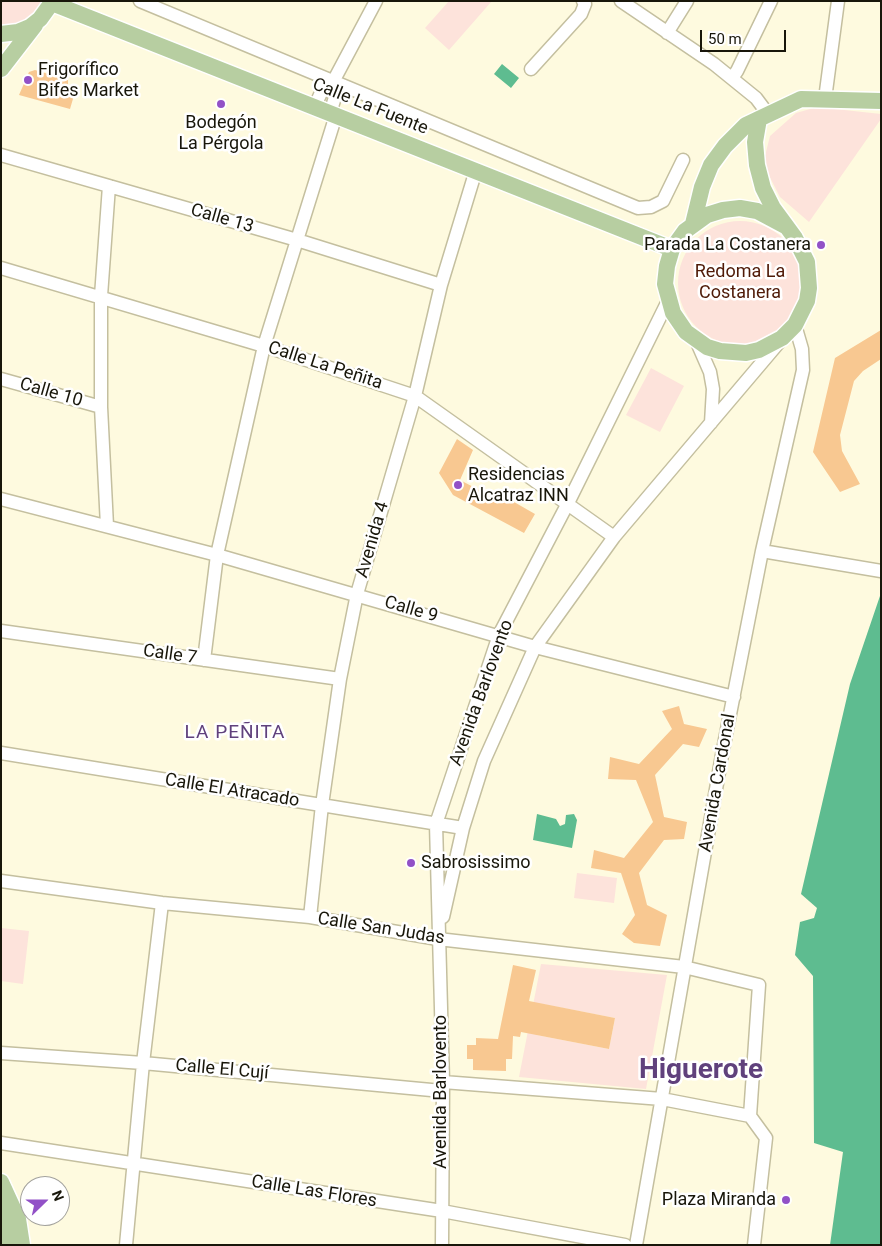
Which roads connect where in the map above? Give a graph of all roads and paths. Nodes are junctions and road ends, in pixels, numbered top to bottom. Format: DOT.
graph roads {
  1 [pos="140,1"];
  2 [pos="376,1"];
  3 [pos="583,1"];
  4 [pos="621,1"];
  5 [pos="687,1"];
  6 [pos="771,1"];
  7 [pos="838,1"];
  8 [pos="53,2"];
  9 [pos="40,19"];
  10 [pos="666,33"];
  11 [pos="1,34"];
  12 [pos="1,69"];
  13 [pos="531,70"];
  14 [pos="732,78"];
  15 [pos="334,80"];
  16 [pos="825,98"];
  17 [pos="881,101"];
  18 [pos="327,111"];
  19 [pos="764,116"];
  20 [pos="1,155"];
  21 [pos="683,160"];
  22 [pos="476,170"];
  23 [pos="109,186"];
  24 [pos="693,224"];
  25 [pos="788,227"];
  26 [pos="297,240"];
  27 [pos="672,249"];
  28 [pos="1,268"];
  29 [pos="441,285"];
  30 [pos="101,296"];
  31 [pos="668,301"];
  32 [pos="795,325"];
  33 [pos="782,338"];
  34 [pos="696,340"];
  35 [pos="264,346"];
  36 [pos="1,379"];
  37 [pos="415,396"];
  38 [pos="101,407"];
  39 [pos="712,423"];
  40 [pos="1,499"];
  41 [pos="568,503"];
  42 [pos="107,526"];
  43 [pos="614,537"];
  44 [pos="762,550"];
  45 [pos="217,555"];
  46 [pos="881,571"];
  47 [pos="357,594"];
  48 [pos="1,631"];
  49 [pos="499,636"];
  50 [pos="535,647"];
  51 [pos="204,660"];
  52 [pos="340,679"];
  53 [pos="734,697"];
  54 [pos="1,753"];
  55 [pos="322,805"];
  56 [pos="436,824"];
  57 [pos="463,828"];
  58 [pos="1,881"];
  59 [pos="162,903"];
  60 [pos="310,917"];
  61 [pos="438,939"];
  62 [pos="684,967"];
  63 [pos="1,1053"];
  64 [pos="143,1063"];
  65 [pos="442,1086"];
  66 [pos="662,1099"];
  67 [pos="750,1116"];
  68 [pos="1,1143"];
  69 [pos="134,1164"];
  70 [pos="1,1182"];
  71 [pos="1,1194"];
  72 [pos="442,1212"];
  73 [pos="10,1245"];
  74 [pos="22,1245"];
  75 [pos="126,1245"];
  76 [pos="442,1245"];
  77 [pos="625,1245"];
  78 [pos="636,1245"];
  79 [pos="754,1245"];
  1 -- 15 [label="street"];
  2 -- 15 [label="street"];
  3 -- 13 [label="street"];
  4 -- 10 [label="street"];
  5 -- 10 [label="street"];
  6 -- 14 [label="street"];
  7 -- 16 [label="street"];
  8 -- 9 [label="main road"];
  8 -- 18 [label="main road, Calle La Fuente"];
  9 -- 11 [label="main road"];
  9 -- 12 [label="main road"];
  10 -- 14 [label="street"];
  14 -- 19 [label="street"];
  15 -- 18 [label="street"];
  15 -- 21 [label="street"];
  16 -- 17 [label="main road"];
  16 -- 19 [label="main road"];
  18 -- 22 [label="main road, Calle La Fuente"];
  18 -- 26 [label="street"];
  19 -- 24 [label="main road"];
  19 -- 25 [label="main road"];
  20 -- 23 [label="street, Calle 13"];
  22 -- 27 [label="main road, Calle La Fuente"];
  22 -- 29 [label="street, Avenida 4"];
  23 -- 26 [label="street, Calle 13"];
  23 -- 30 [label="street"];
  24 -- 25 [label="main road"];
  24 -- 27 [label="main road"];
  25 -- 32 [label="main road"];
  26 -- 29 [label="street, Calle 13"];
  26 -- 35 [label="street"];
  27 -- 31 [label="main road"];
  28 -- 30 [label="street, Calle La Peñita"];
  29 -- 37 [label="street, Avenida 4"];
  30 -- 35 [label="street, Calle La Peñita"];
  30 -- 38 [label="street"];
  31 -- 34 [label="main road"];
  31 -- 41 [label="street, Avenida Barlovento"];
  32 -- 33 [label="main road"];
  32 -- 44 [label="street, Avenida Cardonal"];
  33 -- 34 [label="main road"];
  33 -- 39 [label="street, Avenida Barlovento"];
  34 -- 39 [label="street"];
  35 -- 37 [label="street, Calle La Peñita"];
  35 -- 45 [label="street"];
  36 -- 38 [label="street, Calle 10"];
  37 -- 41 [label="street, Calle La Peñita"];
  37 -- 47 [label="street, Avenida 4"];
  38 -- 42 [label="street"];
  39 -- 43 [label="street, Avenida Barlovento"];
  40 -- 42 [label="street, Calle 9"];
  41 -- 43 [label="street, Calle La Peñita"];
  41 -- 49 [label="street, Avenida Barlovento"];
  42 -- 45 [label="street, Calle 9"];
  43 -- 50 [label="street, Avenida Barlovento"];
  44 -- 46 [label="street"];
  44 -- 53 [label="street, Avenida Cardonal"];
  45 -- 47 [label="street, Calle 9"];
  45 -- 51 [label="street"];
  47 -- 49 [label="street, Calle 9"];
  47 -- 52 [label="street, Avenida 4"];
  48 -- 51 [label="street, Calle 7"];
  49 -- 50 [label="street, Calle 9"];
  49 -- 56 [label="street, Avenida Barlovento"];
  50 -- 53 [label="street, Calle 9"];
  50 -- 57 [label="street, Avenida Barlovento"];
  51 -- 52 [label="street, Calle 7"];
  52 -- 55 [label="street, Avenida 4"];
  53 -- 62 [label="street, Avenida Cardonal"];
  54 -- 55 [label="street, Calle El Atracado"];
  55 -- 56 [label="street, Calle El Atracado"];
  55 -- 60 [label="street, Avenida 4"];
  56 -- 57 [label="street, Calle El Atracado"];
  56 -- 61 [label="street, Avenida Barlovento"];
  57 -- 61 [label="street, Avenida Barlovento"];
  58 -- 59 [label="street, Calle San Judas"];
  59 -- 60 [label="street, Calle San Judas"];
  59 -- 64 [label="street"];
  60 -- 61 [label="street, Calle San Judas"];
  61 -- 62 [label="street, Calle San Judas"];
  61 -- 65 [label="street, Avenida Barlovento"];
  62 -- 66 [label="street, Avenida Cardonal"];
  62 -- 67 [label="street, Calle San Judas"];
  63 -- 64 [label="street, Calle El Cují"];
  64 -- 65 [label="street, Calle El Cují"];
  64 -- 69 [label="street"];
  65 -- 66 [label="street, Calle El Cují"];
  65 -- 72 [label="street, Avenida Barlovento"];
  66 -- 67 [label="street, Calle El Cují"];
  66 -- 78 [label="street, Avenida Cardonal"];
  67 -- 79 [label="street"];
  68 -- 69 [label="street, Calle Las Flores"];
  69 -- 72 [label="street, Calle Las Flores"];
  69 -- 75 [label="street"];
  70 -- 74 [label="main road"];
  71 -- 73 [label="main road"];
  72 -- 76 [label="street, Avenida Barlovento"];
  72 -- 77 [label="street, Calle Las Flores"];
}
